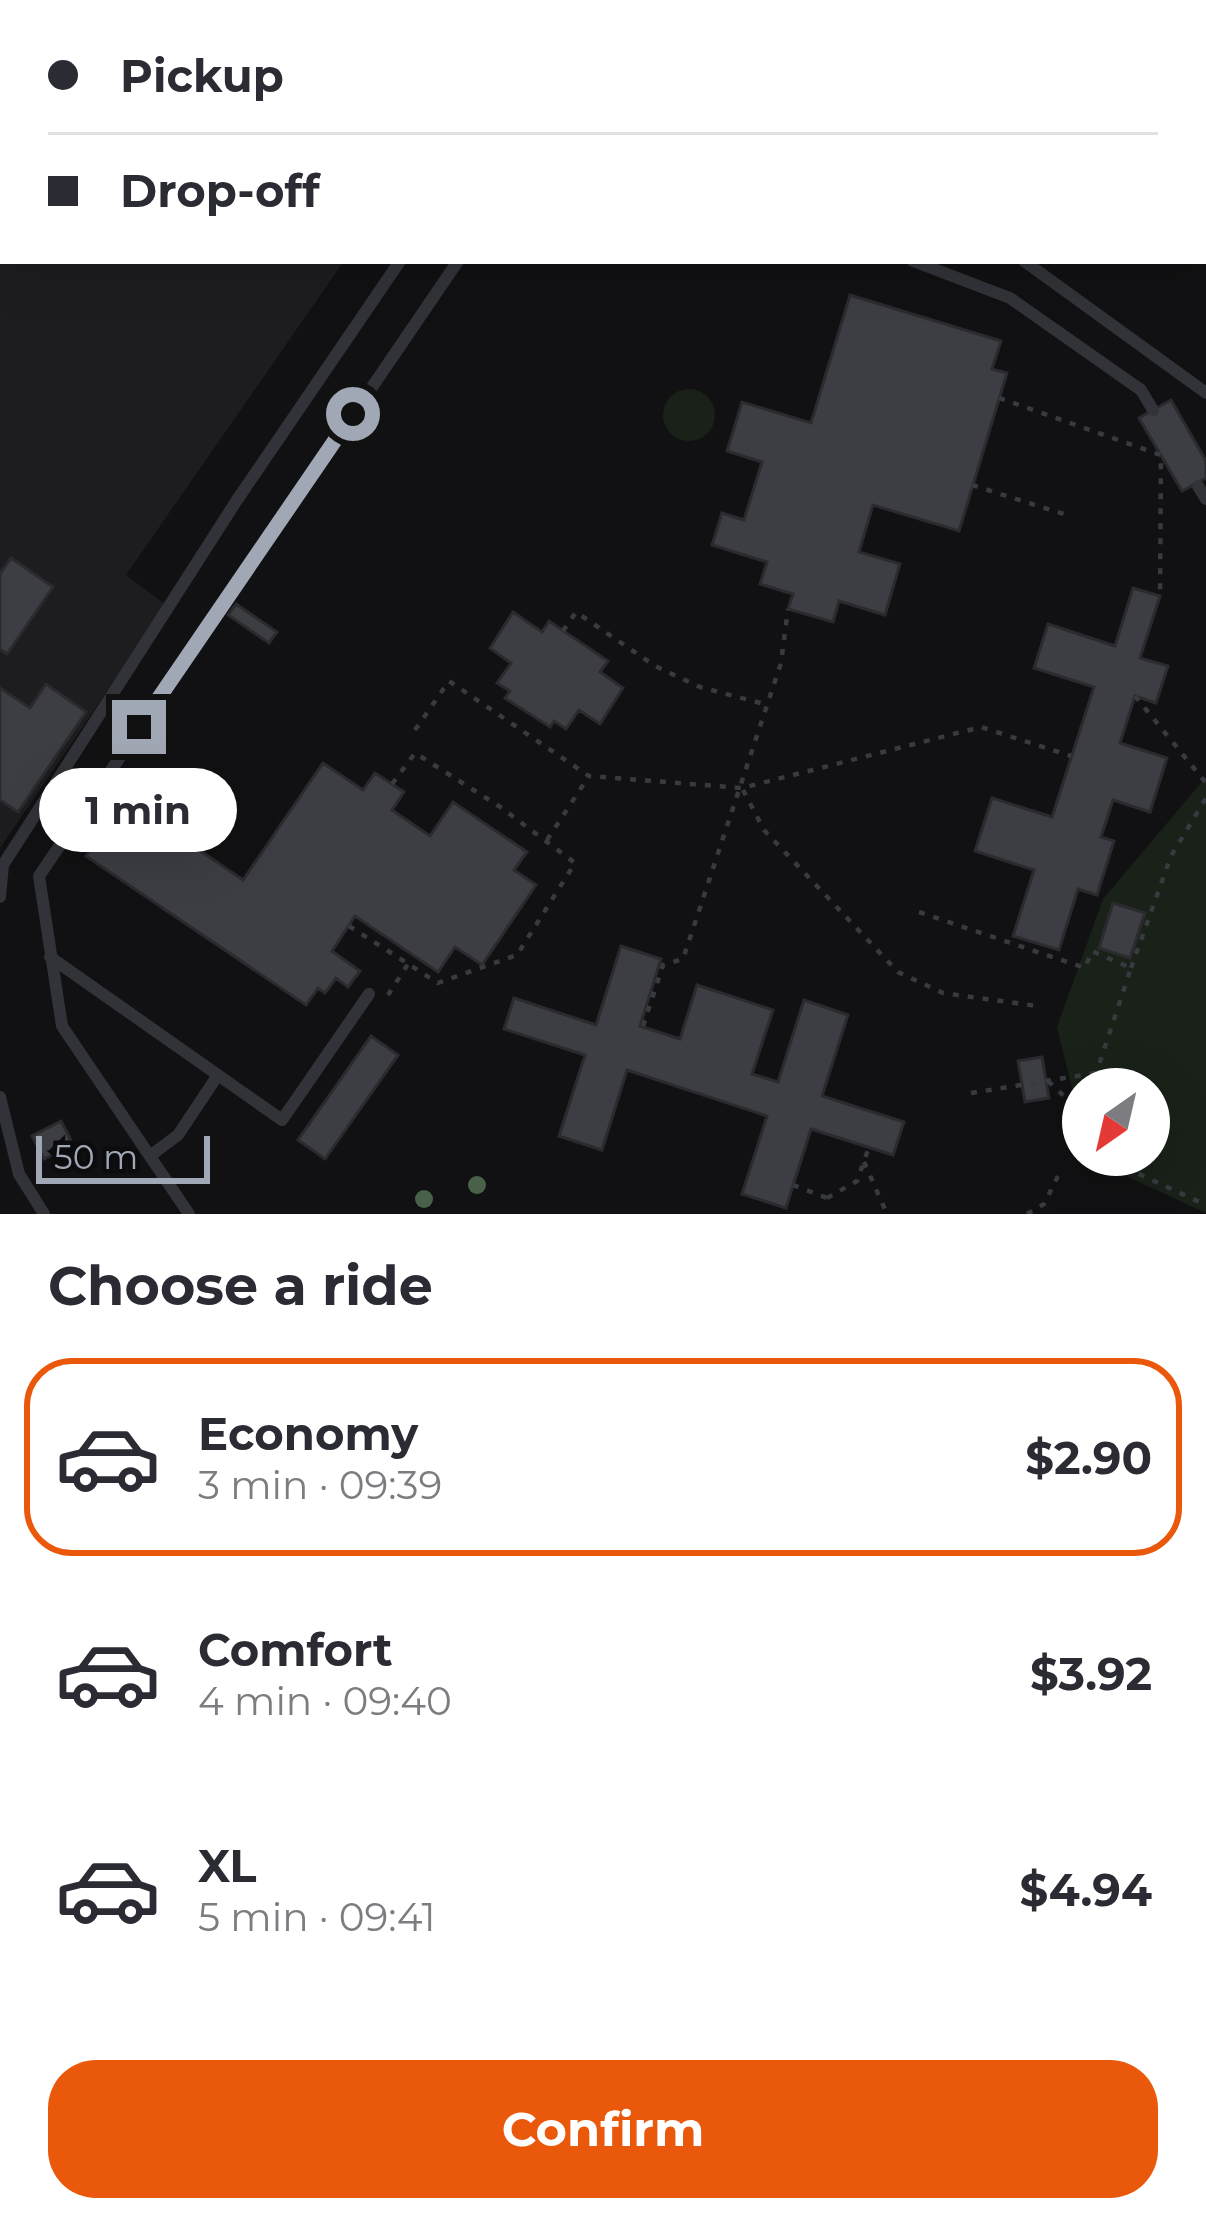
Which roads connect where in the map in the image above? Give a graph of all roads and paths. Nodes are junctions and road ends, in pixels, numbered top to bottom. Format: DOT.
graph roads {
  1 [pos="398,264"];
  2 [pos="456,264"];
  3 [pos="921,264"];
  4 [pos="1028,264"];
  5 [pos="1206,393"];
  6 [pos="999,398"];
  7 [pos="1153,410"];
  8 [pos="972,485"];
  9 [pos="1198,486"];
  10 [pos="1206,499"];
  11 [pos="1067,515"];
  12 [pos="1160,596"];
  13 [pos="788,609"];
  14 [pos="562,631"];
  15 [pos="1135,696"];
  16 [pos="768,705"];
  17 [pos="415,730"];
  18 [pos="1071,756"];
  19 [pos="589,776"];
  20 [pos="1206,783"];
  21 [pos="392,784"];
  22 [pos="742,788"];
  23 [pos="1206,798"];
  24 [pos="547,840"];
  25 [pos="0,897"];
  26 [pos="919,912"];
  27 [pos="349,926"];
  28 [pos="50,956"];
  29 [pos="408,964"];
  30 [pos="1130,968"];
  31 [pos="369,994"];
  32 [pos="383,1003"];
  33 [pos="1036,1006"];
  34 [pos="643,1026"];
  35 [pos="1098,1068"];
  36 [pos="218,1075"];
  37 [pos="1062,1079"];
  38 [pos="1048,1081"];
  39 [pos="971,1093"];
  40 [pos="1062,1094"];
  41 [pos="0,1097"];
  42 [pos="869,1148"];
  43 [pos="150,1156"];
  44 [pos="864,1162"];
  45 [pos="19,1174"];
  46 [pos="1058,1176"];
  47 [pos="1143,1176"];
  48 [pos="0,1178"];
  49 [pos="794,1185"];
  50 [pos="1206,1205"];
  51 [pos="44,1214"];
  52 [pos="189,1214"];
  53 [pos="887,1214"];
  54 [pos="1027,1214"];
  1 -- 25 [label="lane"];
  2 -- 28 [label="lane"];
  3 -- 7 [label="lane"];
  4 -- 5 [label="lane"];
  6 -- 12 [label="path"];
  8 -- 11 [label="path"];
  9 -- 10 [label="lane"];
  13 -- 16 [label="path"];
  14 -- 16 [label="path"];
  15 -- 20 [label="path"];
  16 -- 22 [label="path"];
  17 -- 19 [label="path"];
  18 -- 22 [label="path"];
  19 -- 22 [label="path"];
  19 -- 24 [label="path"];
  21 -- 24 [label="path"];
  22 -- 33 [label="path"];
  22 -- 34 [label="path"];
  23 -- 30 [label="path"];
  24 -- 29 [label="path"];
  26 -- 30 [label="path"];
  27 -- 29 [label="path"];
  28 -- 36 [label="lane"];
  28 -- 43 [label="lane"];
  29 -- 32 [label="path"];
  30 -- 35 [label="path"];
  31 -- 36 [label="lane"];
  36 -- 43 [label="lane"];
  37 -- 38 [label="path"];
  38 -- 39 [label="path"];
  38 -- 40 [label="path"];
  41 -- 45 [label="lane"];
  42 -- 44 [label="path"];
  43 -- 52 [label="lane"];
  44 -- 49 [label="path"];
  44 -- 53 [label="path"];
  45 -- 48 [label="lane"];
  45 -- 51 [label="lane"];
  46 -- 54 [label="path"];
  47 -- 50 [label="path"];
}
